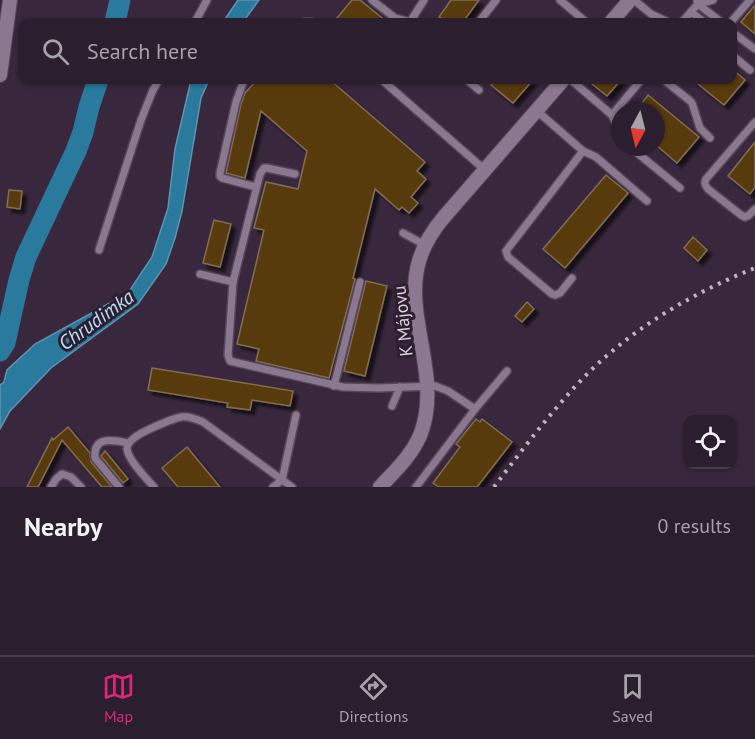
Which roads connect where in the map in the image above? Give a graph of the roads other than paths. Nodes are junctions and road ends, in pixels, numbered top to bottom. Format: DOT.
graph roads {
  1 [pos="10,0"];
  2 [pos="207,0"];
  3 [pos="372,0"];
  4 [pos="424,0"];
  5 [pos="496,0"];
  6 [pos="560,0"];
  7 [pos="632,0"];
  8 [pos="713,0"];
  9 [pos="750,0"];
  10 [pos="697,2"];
  11 [pos="691,12"];
  12 [pos="197,18"];
  13 [pos="395,18"];
  14 [pos="413,18"];
  15 [pos="482,18"];
  16 [pos="581,18"];
  17 [pos="615,18"];
  18 [pos="660,18"];
  19 [pos="686,18"];
  20 [pos="699,18"];
  21 [pos="716,18"];
  22 [pos="734,18"];
  23 [pos="737,36"];
  24 [pos="755,50"];
  25 [pos="737,59"];
  26 [pos="750,70"];
  27 [pos="0,75"];
  28 [pos="157,84"];
  29 [pos="243,84"];
  30 [pos="387,84"];
  31 [pos="472,84"];
  32 [pos="560,84"];
  33 [pos="576,84"];
  34 [pos="638,84"];
  35 [pos="669,84"];
  36 [pos="479,90"];
  37 [pos="623,102"];
  38 [pos="537,111"];
  39 [pos="611,114"];
  40 [pos="755,122"];
  41 [pos="710,138"];
  42 [pos="583,152"];
  43 [pos="641,156"];
  44 [pos="485,170"];
  45 [pos="295,174"];
  46 [pos="256,187"];
  47 [pos="680,188"];
  48 [pos="647,201"];
  49 [pos="755,209"];
  50 [pos="403,233"];
  51 [pos="425,245"];
  52 [pos="99,250"];
  53 [pos="200,274"];
  54 [pos="572,278"];
  55 [pos="233,282"];
  56 [pos="360,282"];
  57 [pos="507,371"];
  58 [pos="334,386"];
  59 [pos="428,386"];
  60 [pos="400,387"];
  61 [pos="392,406"];
  62 [pos="475,409"];
  63 [pos="296,415"];
  64 [pos="128,443"];
  65 [pos="282,480"];
  66 [pos="51,487"];
  67 [pos="81,487"];
  68 [pos="119,487"];
  69 [pos="154,487"];
  70 [pos="273,487"];
  71 [pos="292,487"];
  72 [pos="380,487"];
  73 [pos="416,487"];
  1 -- 27 [label="street"];
  2 -- 12 [label="lane"];
  3 -- 13 [label="lane"];
  4 -- 14 [label="lane"];
  5 -- 15 [label="lane"];
  6 -- 16 [label="lane"];
  7 -- 17 [label="street"];
  7 -- 18 [label="lane"];
  8 -- 10 [label="lane"];
  9 -- 22 [label="lane"];
  10 -- 11 [label="lane"];
  10 -- 21 [label="lane"];
  11 -- 19 [label="lane"];
  11 -- 20 [label="lane"];
  23 -- 24 [label="lane"];
  25 -- 26 [label="lane"];
  28 -- 52 [label="lane"];
  29 -- 46 [label="lane"];
  30 -- 44 [label="lane"];
  31 -- 36 [label="lane"];
  32 -- 38 [label="street, K Májovu"];
  33 -- 39 [label="lane"];
  34 -- 37 [label="lane"];
  35 -- 41 [label="lane"];
  38 -- 42 [label="lane"];
  38 -- 44 [label="street, K Májovu"];
  40 -- 49 [label="lane"];
  42 -- 48 [label="lane"];
  42 -- 54 [label="lane"];
  43 -- 47 [label="lane"];
  44 -- 51 [label="street, K Májovu"];
  45 -- 46 [label="lane"];
  46 -- 55 [label="lane"];
  50 -- 51 [label="lane"];
  51 -- 59 [label="street, K Májovu"];
  53 -- 55 [label="lane"];
  55 -- 58 [label="lane"];
  56 -- 58 [label="lane"];
  57 -- 62 [label="lane"];
  58 -- 60 [label="lane"];
  59 -- 60 [label="lane"];
  59 -- 62 [label="lane"];
  59 -- 72 [label="street, K Májovu"];
  60 -- 61 [label="lane"];
  62 -- 73 [label="lane"];
  63 -- 65 [label="lane"];
  64 -- 65 [label="lane"];
  64 -- 68 [label="lane"];
  64 -- 69 [label="lane"];
  65 -- 70 [label="lane"];
  65 -- 71 [label="lane"];
  66 -- 67 [label="lane"];
}
